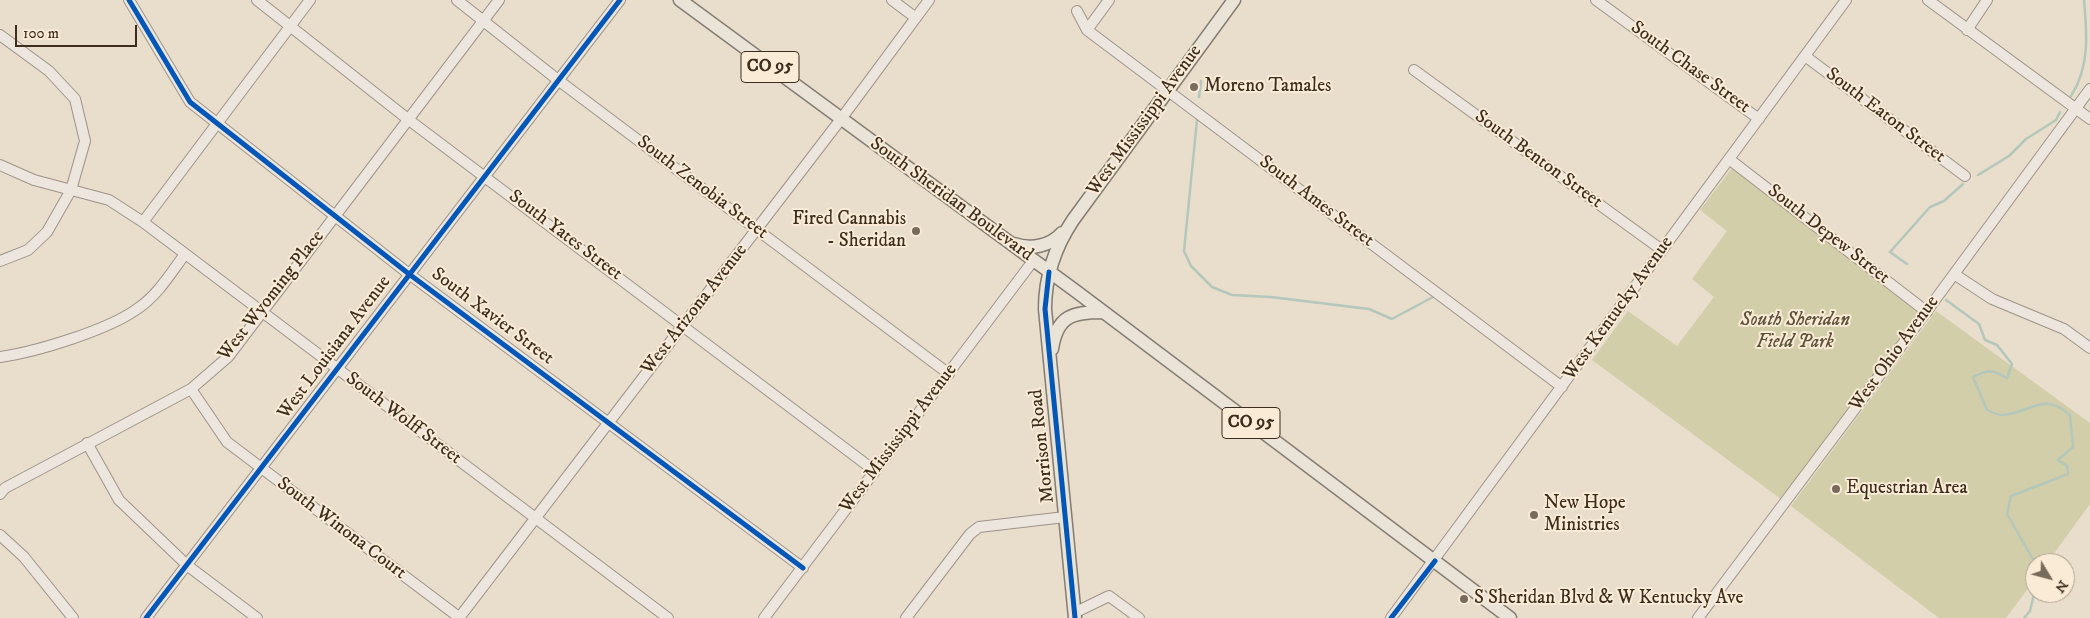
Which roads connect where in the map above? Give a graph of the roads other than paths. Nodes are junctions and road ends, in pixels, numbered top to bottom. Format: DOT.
graph roads {
  1 [pos="129,0"];
  2 [pos="257,0"];
  3 [pos="310,0"];
  4 [pos="456,0"];
  5 [pos="499,0"];
  6 [pos="620,0"];
  7 [pos="680,0"];
  8 [pos="892,0"];
  9 [pos="929,0"];
  10 [pos="1109,0"];
  11 [pos="1234,0"];
  12 [pos="1596,0"];
  13 [pos="1846,0"];
  14 [pos="1928,0"];
  15 [pos="1987,0"];
  16 [pos="1077,11"];
  17 [pos="916,18"];
  18 [pos="483,20"];
  19 [pos="290,27"];
  20 [pos="1087,30"];
  21 [pos="1967,30"];
  22 [pos="0,35"];
  23 [pos="1805,56"];
  24 [pos="1414,70"];
  25 [pos="558,80"];
  26 [pos="2090,89"];
  27 [pos="1168,90"];
  28 [pos="2075,109"];
  29 [pos="1759,119"];
  30 [pos="2090,119"];
  31 [pos="409,120"];
  32 [pos="841,120"];
  33 [pos="217,124"];
  34 [pos="1729,159"];
  35 [pos="0,165"];
  36 [pos="1965,176"];
  37 [pos="486,177"];
  38 [pos="71,190"];
  39 [pos="335,216"];
  40 [pos="143,222"];
  41 [pos="1068,228"];
  42 [pos="756,230"];
  43 [pos="1007,241"];
  44 [pos="1662,250"];
  45 [pos="185,254"];
  46 [pos="1033,260"];
  47 [pos="0,262"];
  48 [pos="1049,272"];
  49 [pos="409,274"];
  50 [pos="1954,274"];
  51 [pos="1103,312"];
  52 [pos="1927,312"];
  53 [pos="263,313"];
  54 [pos="683,325"];
  55 [pos="2090,348"];
  56 [pos="0,357"];
  57 [pos="1050,362"];
  58 [pos="337,369"];
  59 [pos="948,374"];
  60 [pos="1562,387"];
  61 [pos="191,389"];
  62 [pos="608,422"];
  63 [pos="86,443"];
  64 [pos="262,470"];
  65 [pos="875,471"];
  66 [pos="0,494"];
  67 [pos="1065,517"];
  68 [pos="534,519"];
  69 [pos="0,535"];
  70 [pos="1435,561"];
  71 [pos="188,566"];
  72 [pos="803,568"];
  73 [pos="1075,616"];
  74 [pos="73,618"];
  75 [pos="146,618"];
  76 [pos="257,618"];
  77 [pos="459,618"];
  78 [pos="668,618"];
  79 [pos="764,618"];
  80 [pos="906,618"];
  81 [pos="1139,618"];
  82 [pos="1391,618"];
  83 [pos="1510,618"];
  84 [pos="1698,618"];
  1 -- 33 [label="street, South Xavier Street"];
  2 -- 19 [label="street, South Yates Street"];
  3 -- 19 [label="street"];
  4 -- 18 [label="street, South Zenobia Street"];
  5 -- 18 [label="street, West Wyoming Place"];
  6 -- 25 [label="street, West Louisiana Avenue"];
  7 -- 32 [label="main road, South Sheridan Boulevard / CO 95"];
  8 -- 17 [label="street"];
  9 -- 17 [label="street, West Arizona Avenue"];
  10 -- 20 [label="street"];
  11 -- 27 [label="main road, West Mississippi Avenue"];
  12 -- 29 [label="street, South Chase Street"];
  13 -- 23 [label="street, West Kentucky Avenue"];
  14 -- 21 [label="street"];
  15 -- 21 [label="street"];
  16 -- 20 [label="street, South Ames Street"];
  17 -- 32 [label="street, West Arizona Avenue"];
  18 -- 25 [label="street, South Zenobia Street"];
  18 -- 31 [label="street, West Wyoming Place"];
  19 -- 31 [label="street, South Yates Street"];
  19 -- 33 [label="street"];
  20 -- 27 [label="street, South Ames Street"];
  21 -- 28 [label="street"];
  22 -- 38 [label="street"];
  23 -- 29 [label="street, West Kentucky Avenue"];
  23 -- 36 [label="street, South Eaton Street"];
  24 -- 44 [label="street, South Benton Street"];
  25 -- 37 [label="street, West Louisiana Avenue"];
  25 -- 42 [label="street, South Zenobia Street"];
  26 -- 28 [label="street, West Ohio Avenue"];
  27 -- 41 [label="main road, West Mississippi Avenue"];
  27 -- 60 [label="street, South Ames Street"];
  28 -- 30 [label="street"];
  28 -- 50 [label="street, West Ohio Avenue"];
  29 -- 34 [label="street, West Kentucky Avenue"];
  31 -- 37 [label="street, South Yates Street"];
  31 -- 39 [label="street, West Wyoming Place"];
  32 -- 42 [label="street, West Arizona Avenue"];
  32 -- 43 [label="main road, South Sheridan Boulevard / CO 95"];
  33 -- 39 [label="street, South Xavier Street"];
  33 -- 40 [label="street"];
  34 -- 44 [label="street, West Kentucky Avenue"];
  34 -- 52 [label="street, South Depew Street"];
  35 -- 38 [label="street, South Wolff Street"];
  37 -- 49 [label="street, West Louisiana Avenue"];
  37 -- 54 [label="street, South Yates Street"];
  38 -- 40 [label="street, South Wolff Street"];
  38 -- 47 [label="street"];
  39 -- 49 [label="street, South Xavier Street"];
  39 -- 53 [label="street, West Wyoming Place"];
  40 -- 45 [label="street, South Wolff Street"];
  41 -- 43 [label="main road"];
  41 -- 48 [label="main road, West Mississippi Avenue"];
  42 -- 54 [label="street, West Arizona Avenue"];
  42 -- 59 [label="street, South Zenobia Street"];
  43 -- 46 [label="main road, South Sheridan Boulevard / CO 95"];
  44 -- 60 [label="street, West Kentucky Avenue"];
  45 -- 53 [label="street, South Wolff Street"];
  45 -- 56 [label="street"];
  46 -- 48 [label="main road, South Sheridan Boulevard / CO 95"];
  46 -- 59 [label="street, West Mississippi Avenue"];
  48 -- 51 [label="main road, South Sheridan Boulevard / CO 95"];
  48 -- 57 [label="main road, Morrison Road"];
  49 -- 58 [label="street, West Louisiana Avenue"];
  49 -- 62 [label="street, South Xavier Street"];
  50 -- 52 [label="street, West Ohio Avenue"];
  50 -- 55 [label="street"];
  51 -- 57 [label="main road"];
  51 -- 70 [label="main road, South Sheridan Boulevard / CO 95"];
  52 -- 84 [label="street, West Ohio Avenue"];
  53 -- 58 [label="street, South Wolff Street"];
  53 -- 61 [label="street, West Wyoming Place"];
  54 -- 62 [label="street, West Arizona Avenue"];
  54 -- 65 [label="street, South Yates Street"];
  57 -- 67 [label="main road, Morrison Road"];
  58 -- 64 [label="street, West Louisiana Avenue"];
  58 -- 68 [label="street, South Wolff Street"];
  59 -- 65 [label="street, West Mississippi Avenue"];
  60 -- 70 [label="street, West Kentucky Avenue"];
  61 -- 63 [label="street, West Wyoming Place"];
  61 -- 64 [label="street, South Winona Court"];
  62 -- 68 [label="street, West Arizona Avenue"];
  62 -- 72 [label="street, South Xavier Street"];
  63 -- 66 [label="street, West Wyoming Place"];
  63 -- 71 [label="street"];
  64 -- 71 [label="street, West Louisiana Avenue"];
  64 -- 77 [label="street, South Winona Court"];
  65 -- 72 [label="street, West Mississippi Avenue"];
  67 -- 73 [label="main road, Morrison Road"];
  67 -- 80 [label="street"];
  68 -- 77 [label="street, West Arizona Avenue"];
  68 -- 78 [label="street, South Wolff Street"];
  69 -- 74 [label="street"];
  70 -- 82 [label="street, West Kentucky Avenue"];
  70 -- 83 [label="main road, South Sheridan Boulevard / CO 95"];
  71 -- 75 [label="street, West Louisiana Avenue"];
  71 -- 76 [label="street"];
  72 -- 79 [label="street, West Mississippi Avenue"];
  73 -- 81 [label="street"];
}
